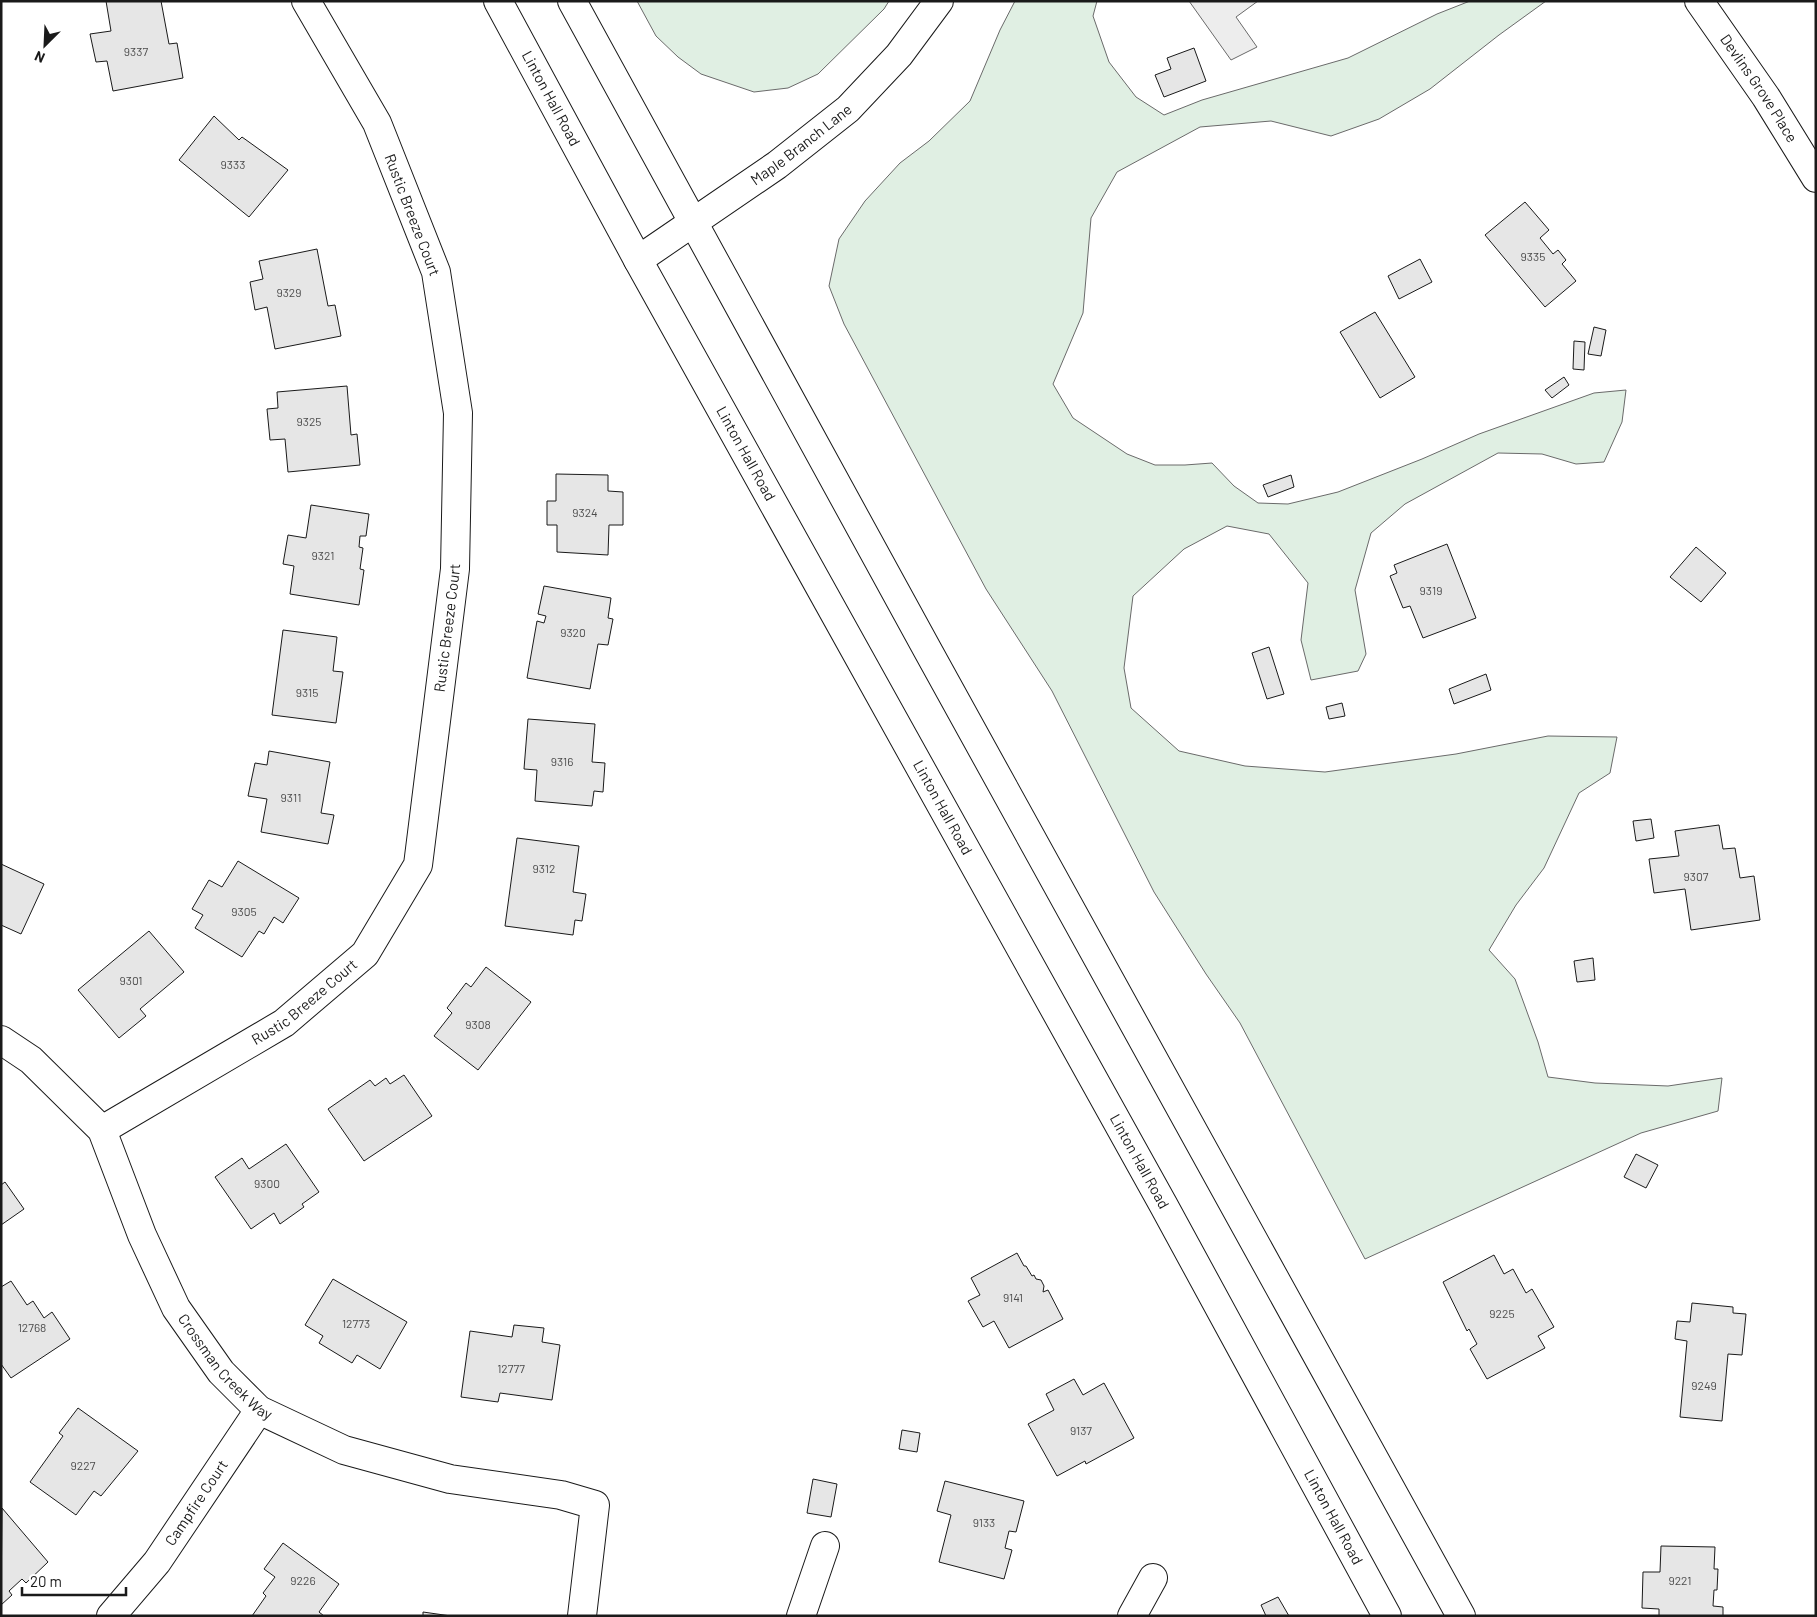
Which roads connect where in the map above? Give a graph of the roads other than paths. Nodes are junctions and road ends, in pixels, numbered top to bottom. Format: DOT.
graph roads {
  1 [pos="306,1"];
  2 [pos="498,1"];
  3 [pos="572,1"];
  4 [pos="940,1"];
  5 [pos="1699,1"];
  6 [pos="1816,178"];
  7 [pos="693,222"];
  8 [pos="638,260"];
  9 [pos="1,1040"];
  10 [pos="102,1130"];
  11 [pos="259,1410"];
  12 [pos="825,1546"];
  13 [pos="1153,1578"];
  14 [pos="112,1616"];
  15 [pos="582,1616"];
  16 [pos="801,1616"];
  17 [pos="1132,1616"];
  18 [pos="1388,1616"];
  19 [pos="1461,1616"];
  1 -- 10 [label="main road, Rustic Breeze Court"];
  2 -- 8 [label="main road, Linton Hall Road"];
  3 -- 7 [label="main road"];
  4 -- 7 [label="main road, Maple Branch Lane"];
  5 -- 6 [label="main road, Devlins Grove Place"];
  7 -- 8 [label="main road, Maple Branch Lane"];
  7 -- 19 [label="main road"];
  8 -- 18 [label="main road, Linton Hall Road"];
  9 -- 10 [label="main road, Crossman Creek Way"];
  10 -- 11 [label="main road, Crossman Creek Way"];
  11 -- 14 [label="main road, Campfire Court"];
  11 -- 15 [label="main road, Crossman Creek Way"];
  12 -- 16 [label="main road"];
  13 -- 17 [label="main road"];
}
